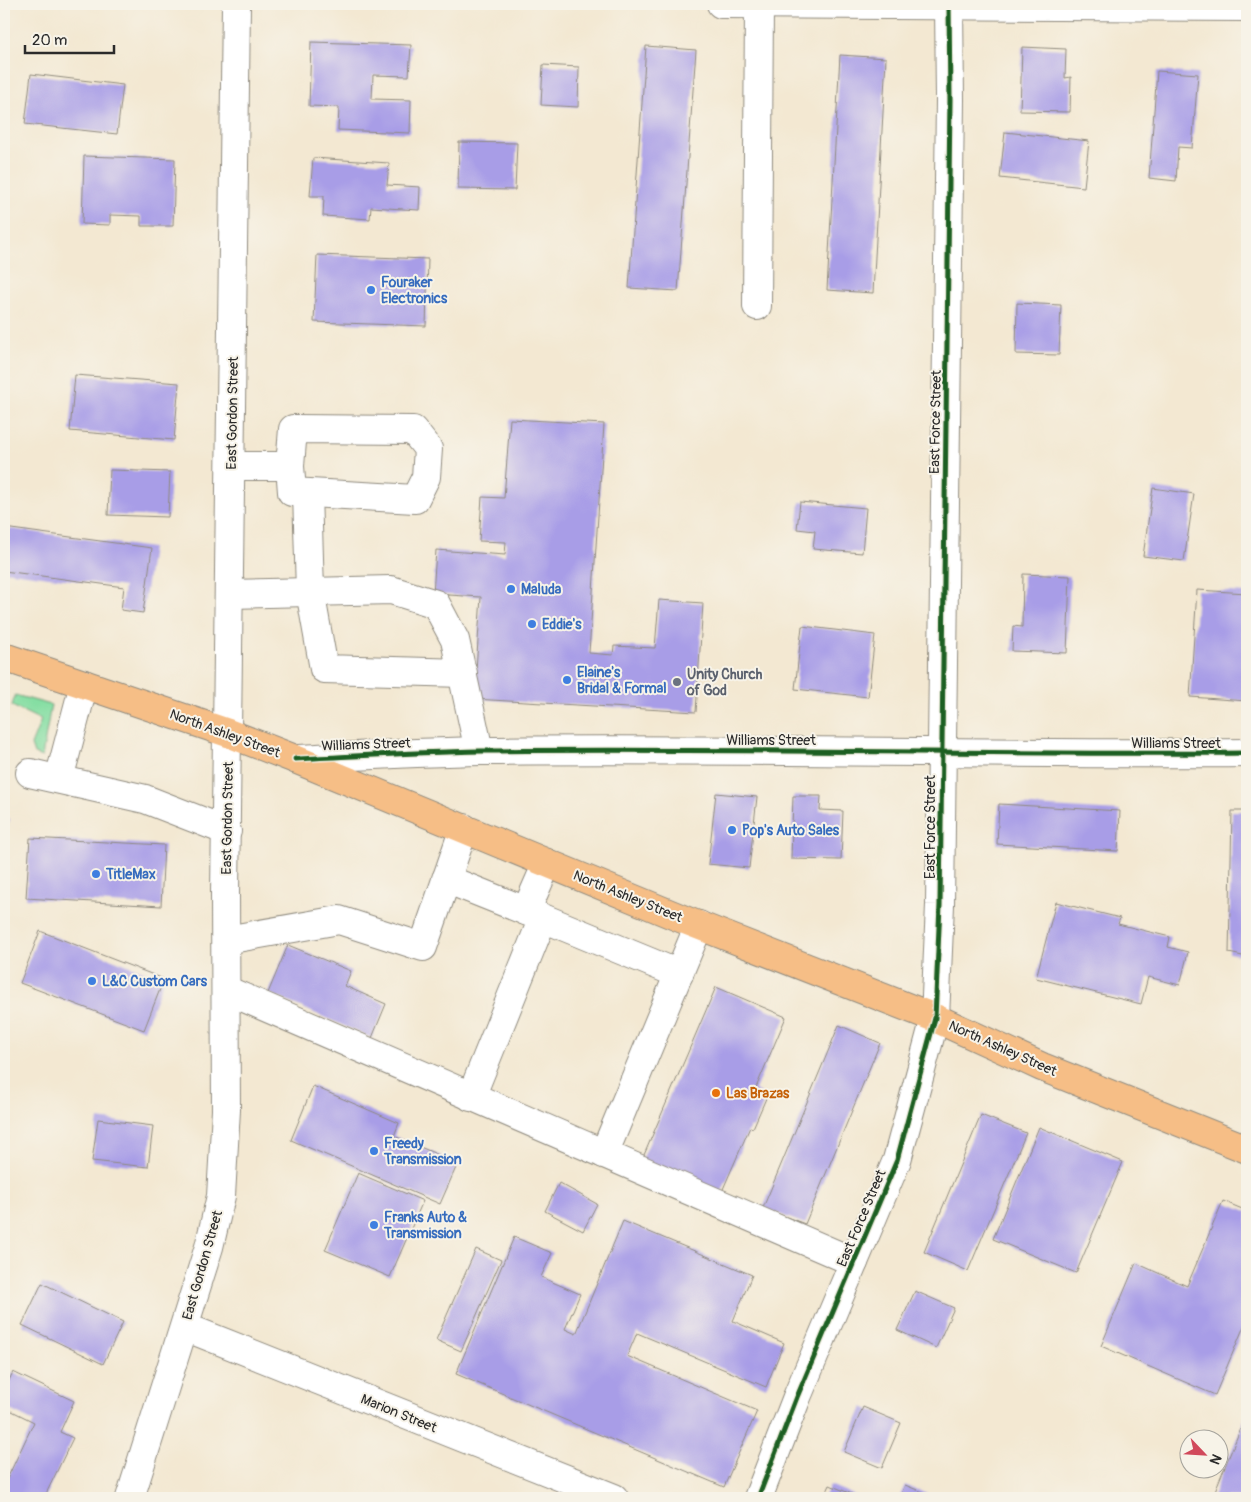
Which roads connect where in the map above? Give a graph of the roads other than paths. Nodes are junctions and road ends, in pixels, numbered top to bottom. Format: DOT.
graph roads {
  1 [pos="236,4"];
  2 [pos="721,4"];
  3 [pos="802,4"];
  4 [pos="949,4"];
  5 [pos="759,5"];
  6 [pos="1247,7"];
  7 [pos="757,306"];
  8 [pos="231,466"];
  9 [pos="290,466"];
  10 [pos="307,494"];
  11 [pos="310,591"];
  12 [pos="230,594"];
  13 [pos="4,657"];
  14 [pos="463,673"];
  15 [pos="84,684"];
  16 [pos="228,733"];
  17 [pos="480,751"];
  18 [pos="942,752"];
  19 [pos="1247,754"];
  20 [pos="295,759"];
  21 [pos="30,773"];
  22 [pos="59,779"];
  23 [pos="464,828"];
  24 [pos="226,831"];
  25 [pos="547,863"];
  26 [pos="446,879"];
  27 [pos="535,915"];
  28 [pos="699,925"];
  29 [pos="226,940"];
  30 [pos="679,974"];
  31 [pos="226,990"];
  32 [pos="935,1018"];
  33 [pos="471,1097"];
  34 [pos="1247,1149"];
  35 [pos="604,1154"];
  36 [pos="854,1262"];
  37 [pos="185,1327"];
  38 [pos="130,1498"];
  39 [pos="614,1498"];
  40 [pos="758,1498"];
  1 -- 8 [label="street, East Gordon Street"];
  2 -- 5 [label="street"];
  3 -- 4 [label="street"];
  3 -- 5 [label="street"];
  4 -- 6 [label="street"];
  4 -- 18 [label="street, East Force Street"];
  5 -- 7 [label="street"];
  8 -- 9 [label="street"];
  8 -- 12 [label="street, East Gordon Street"];
  9 -- 10 [label="street"];
  9 -- 10 [label="street"];
  10 -- 11 [label="street"];
  11 -- 12 [label="street"];
  11 -- 14 [label="street"];
  11 -- 14 [label="street"];
  12 -- 16 [label="street, East Gordon Street"];
  13 -- 15 [label="main road, North Ashley Street"];
  14 -- 17 [label="street"];
  15 -- 16 [label="main road, North Ashley Street"];
  15 -- 22 [label="street"];
  16 -- 20 [label="main road, North Ashley Street"];
  16 -- 24 [label="street, East Gordon Street"];
  17 -- 18 [label="street, Williams Street"];
  17 -- 20 [label="street, Williams Street"];
  18 -- 19 [label="street, Williams Street"];
  18 -- 32 [label="street, East Force Street"];
  20 -- 23 [label="main road, North Ashley Street"];
  21 -- 22 [label="street"];
  22 -- 24 [label="street"];
  23 -- 25 [label="main road, North Ashley Street"];
  23 -- 26 [label="street"];
  24 -- 29 [label="street, East Gordon Street"];
  25 -- 27 [label="street"];
  25 -- 28 [label="main road, North Ashley Street"];
  26 -- 27 [label="street"];
  26 -- 29 [label="street"];
  27 -- 30 [label="street"];
  27 -- 33 [label="street"];
  28 -- 30 [label="street"];
  28 -- 32 [label="main road, North Ashley Street"];
  29 -- 31 [label="street, East Gordon Street"];
  30 -- 35 [label="street"];
  31 -- 33 [label="street"];
  31 -- 37 [label="street, East Gordon Street"];
  32 -- 34 [label="main road, North Ashley Street"];
  32 -- 36 [label="street, East Force Street"];
  33 -- 35 [label="street"];
  35 -- 36 [label="street"];
  36 -- 40 [label="street, East Force Street"];
  37 -- 38 [label="street, East Gordon Street"];
  37 -- 39 [label="street, Marion Street"];
}
